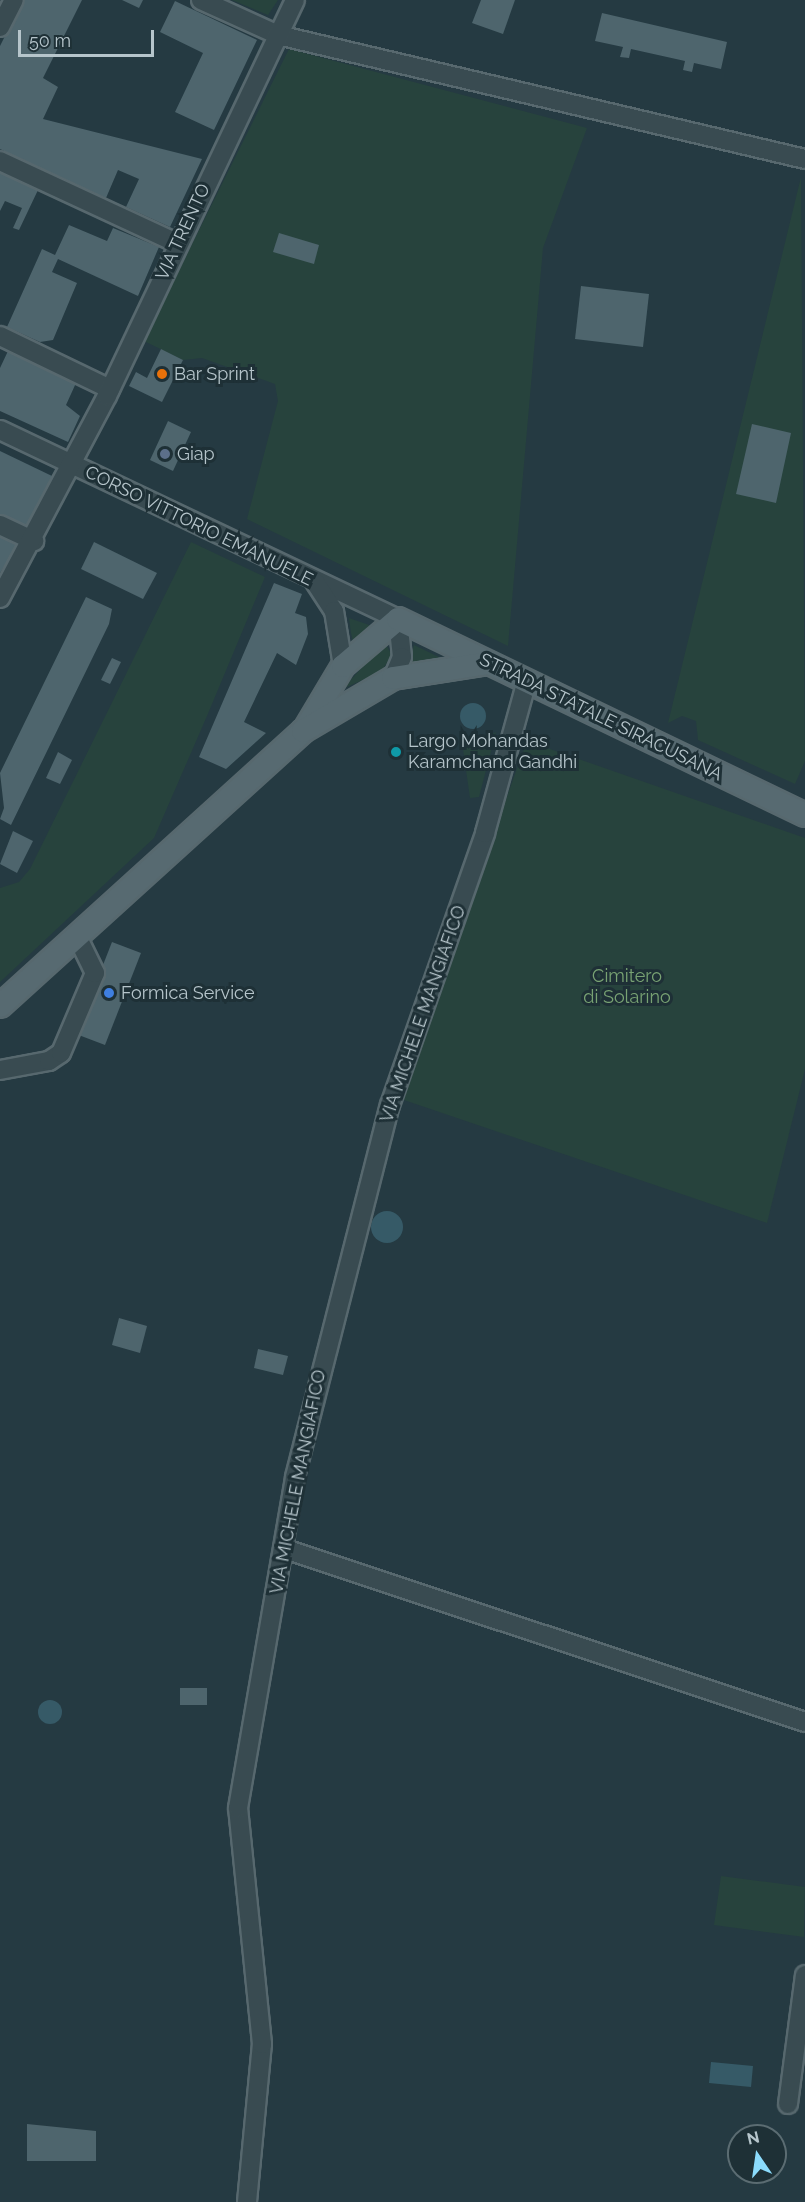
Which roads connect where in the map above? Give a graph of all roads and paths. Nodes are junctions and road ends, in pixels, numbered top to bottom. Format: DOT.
graph roads {
  1 [pos="14,0"];
  2 [pos="201,0"];
  3 [pos="295,0"];
  4 [pos="0,27"];
  5 [pos="278,35"];
  6 [pos="805,159"];
  7 [pos="0,161"];
  8 [pos="177,243"];
  9 [pos="0,336"];
  10 [pos="110,389"];
  11 [pos="0,430"];
  12 [pos="72,465"];
  13 [pos="0,525"];
  14 [pos="34,541"];
  15 [pos="315,582"];
  16 [pos="0,598"];
  17 [pos="398,619"];
  18 [pos="489,663"];
  19 [pos="344,666"];
  20 [pos="393,678"];
  21 [pos="527,681"];
  22 [pos="303,731"];
  23 [pos="805,814"];
  24 [pos="78,938"];
  25 [pos="0,1006"];
  26 [pos="0,1070"];
  27 [pos="285,1549"];
  28 [pos="805,1722"];
  29 [pos="805,1975"];
  30 [pos="788,2104"];
  31 [pos="247,2202"];
  1 -- 4 [label="street"];
  2 -- 5 [label="street"];
  3 -- 5 [label="street, VIA TRENTO"];
  5 -- 6 [label="street"];
  5 -- 8 [label="street, VIA TRENTO"];
  7 -- 8 [label="street"];
  8 -- 10 [label="street, VIA TRENTO"];
  9 -- 10 [label="street"];
  10 -- 12 [label="street, VIA TRENTO"];
  11 -- 12 [label="street, CORSO VITTORIO EMANUELE"];
  12 -- 14 [label="street, VIA TRENTO"];
  12 -- 15 [label="street, CORSO VITTORIO EMANUELE"];
  13 -- 14 [label="street"];
  14 -- 16 [label="street, VIA TRENTO"];
  15 -- 17 [label="street, CORSO VITTORIO EMANUELE"];
  15 -- 19 [label="street"];
  17 -- 18 [label="main road, STRADA STATALE SIRACUSANA"];
  17 -- 19 [label="main road"];
  17 -- 20 [label="street"];
  18 -- 20 [label="main road"];
  18 -- 21 [label="main road, STRADA STATALE SIRACUSANA"];
  19 -- 22 [label="main road"];
  20 -- 22 [label="main road"];
  21 -- 23 [label="main road, STRADA STATALE SIRACUSANA"];
  21 -- 27 [label="street, VIA MICHELE MANGIAFICO"];
  22 -- 24 [label="main road"];
  24 -- 25 [label="main road"];
  24 -- 26 [label="street"];
  27 -- 28 [label="street"];
  27 -- 31 [label="street, VIA MICHELE MANGIAFICO"];
  29 -- 30 [label="street"];
}
